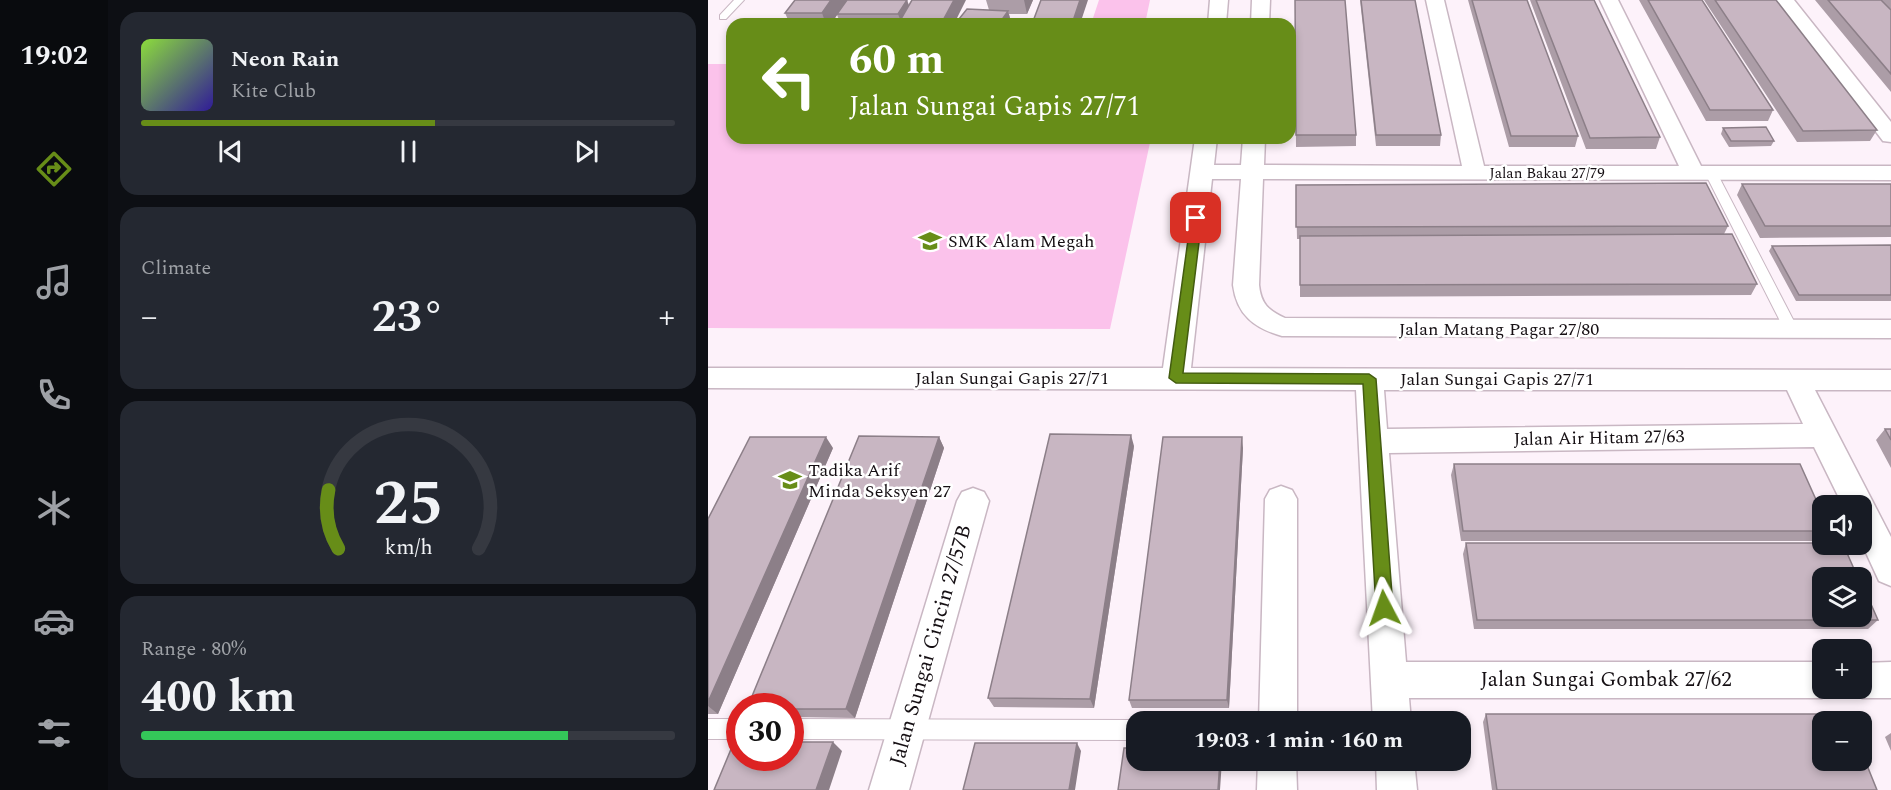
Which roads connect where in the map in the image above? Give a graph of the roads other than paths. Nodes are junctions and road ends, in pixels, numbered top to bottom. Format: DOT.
graph roads {
  1 [pos="739,0"];
  2 [pos="1220,0"];
  3 [pos="1261,0"];
  4 [pos="1436,0"];
  5 [pos="1609,0"];
  6 [pos="1785,0"];
  7 [pos="723,17"];
  8 [pos="1218,18"];
  9 [pos="1260,18"];
  10 [pos="1891,136"];
  11 [pos="1205,144"];
  12 [pos="1254,144"];
  13 [pos="1202,172"];
  14 [pos="1252,172"];
  15 [pos="1475,173"];
  16 [pos="1702,173"];
  17 [pos="1891,173"];
  18 [pos="1791,329"];
  19 [pos="1891,329"];
  20 [pos="708,378"];
  21 [pos="1176,378"];
  22 [pos="1369,379"];
  23 [pos="1796,380"];
  24 [pos="1891,380"];
  25 [pos="1824,435"];
  26 [pos="1373,441"];
  27 [pos="1854,495"];
  28 [pos="1281,499"];
  29 [pos="973,501"];
  30 [pos="1872,532"];
  31 [pos="1891,571"];
  32 [pos="1389,680"];
  33 [pos="1812,680"];
  34 [pos="1872,680"];
  35 [pos="1891,680"];
  36 [pos="1278,711"];
  37 [pos="1391,711"];
  38 [pos="708,729"];
  39 [pos="726,729"];
  40 [pos="804,729"];
  41 [pos="907,729"];
  42 [pos="1126,730"];
  43 [pos="1277,771"];
  44 [pos="1396,771"];
  45 [pos="890,790"];
  46 [pos="1277,790"];
  47 [pos="1397,790"];
  1 -- 7 [label="lane"];
  2 -- 8 [label="street"];
  3 -- 9 [label="street"];
  4 -- 15 [label="street"];
  5 -- 16 [label="street"];
  6 -- 10 [label="street"];
  11 -- 13 [label="street"];
  12 -- 14 [label="street, Jalan Matang Pagar 27/80"];
  13 -- 14 [label="street, Jalan Bakau 27/79"];
  13 -- 21 [label="street"];
  14 -- 15 [label="street, Jalan Bakau 27/79"];
  14 -- 18 [label="street, Jalan Matang Pagar 27/80"];
  15 -- 16 [label="street, Jalan Bakau 27/79"];
  16 -- 17 [label="street, Jalan Bakau 27/79"];
  16 -- 18 [label="lane"];
  18 -- 19 [label="street, Jalan Matang Pagar 27/80"];
  20 -- 21 [label="street, Jalan Sungai Gapis 27/71"];
  21 -- 22 [label="street, Jalan Sungai Gapis 27/71"];
  22 -- 23 [label="street, Jalan Sungai Gapis 27/71"];
  22 -- 26 [label="street"];
  23 -- 24 [label="street, Jalan Sungai Gapis 27/71"];
  23 -- 25 [label="street"];
  25 -- 26 [label="street, Jalan Air Hitam 27/63"];
  25 -- 27 [label="street"];
  26 -- 32 [label="street"];
  28 -- 36 [label="street"];
  29 -- 41 [label="street, Jalan Sungai Cincin 27/57B"];
  30 -- 31 [label="street"];
  32 -- 33 [label="street, Jalan Sungai Gombak 27/62"];
  32 -- 37 [label="street"];
  34 -- 35 [label="street"];
  38 -- 39 [label="lane"];
  40 -- 41 [label="lane"];
  41 -- 42 [label="lane"];
  41 -- 45 [label="street, Jalan Sungai Cincin 27/57B"];
  43 -- 46 [label="street"];
  44 -- 47 [label="street"];
}
